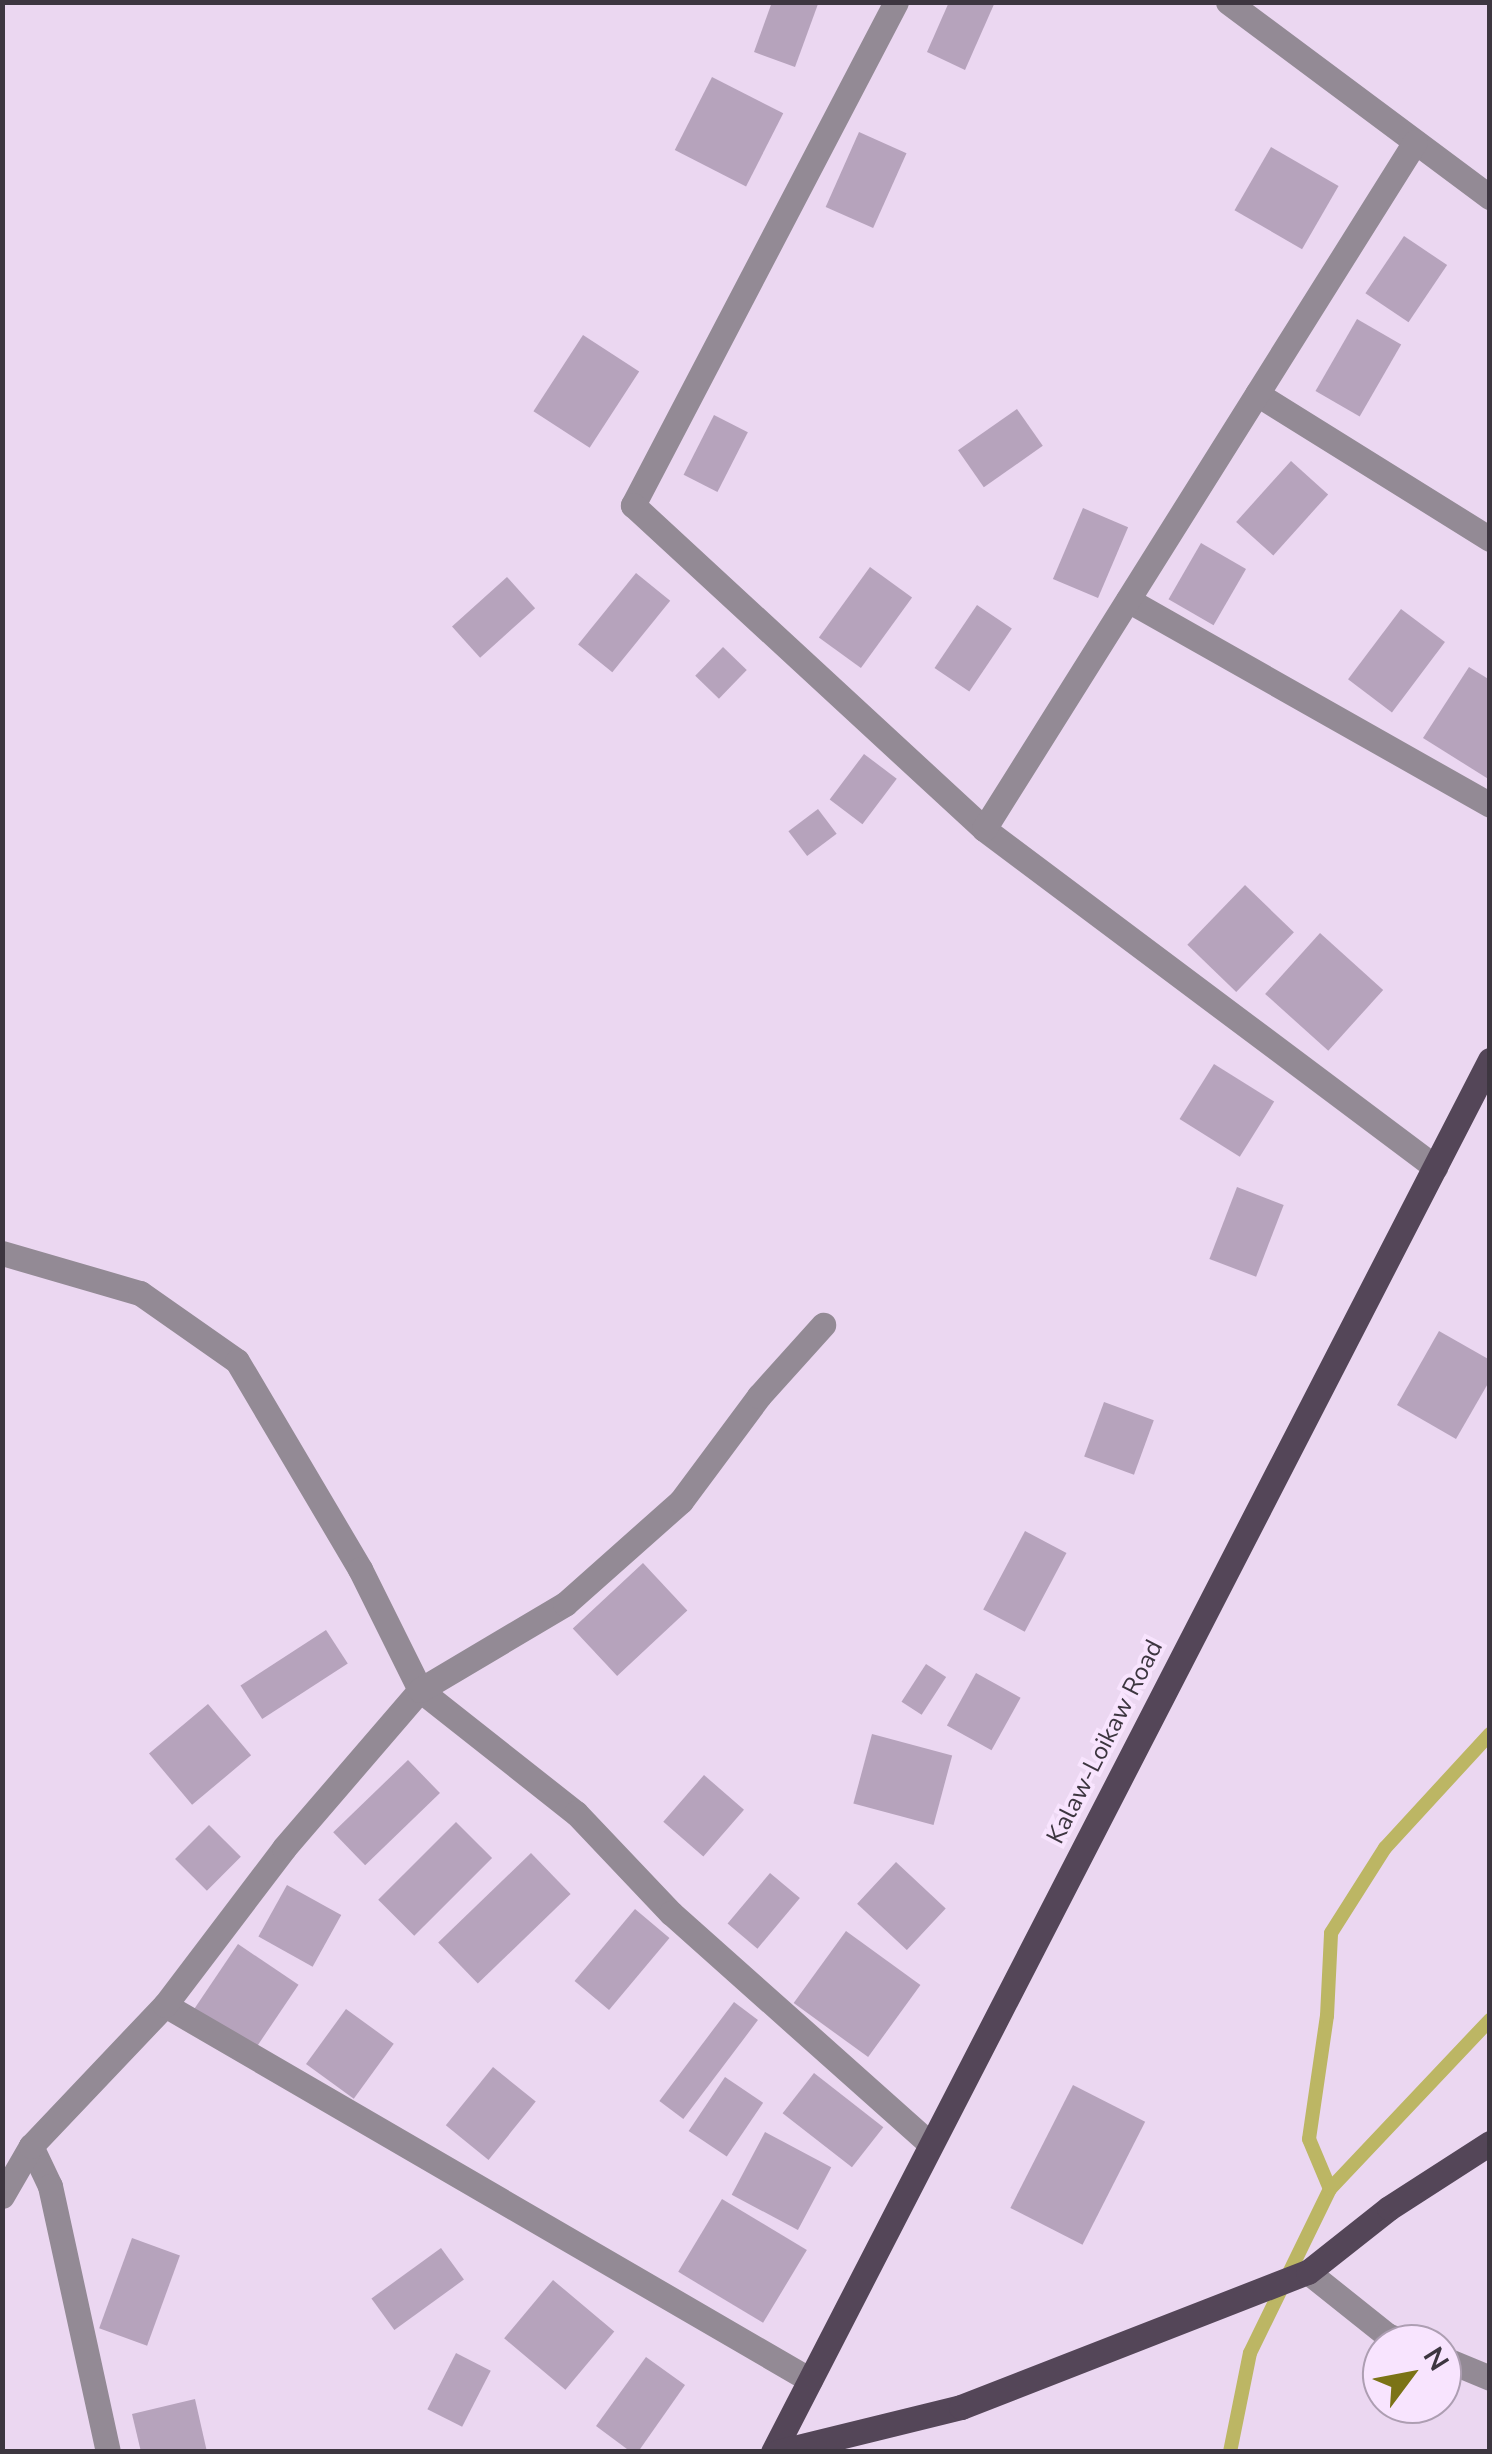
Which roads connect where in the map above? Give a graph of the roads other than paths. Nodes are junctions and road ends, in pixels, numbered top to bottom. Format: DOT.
graph roads {
  1 [pos="896,2"];
  2 [pos="1228,2"];
  3 [pos="1415,142"];
  4 [pos="1490,197"];
  5 [pos="1258,394"];
  6 [pos="1490,540"];
  7 [pos="1128,600"];
  8 [pos="1490,805"];
  9 [pos="984,828"];
  10 [pos="1490,1060"];
  11 [pos="1435,1167"];
  12 [pos="2,1254"];
  13 [pos="823,1325"];
  14 [pos="420,1690"];
  15 [pos="165,2005"];
  16 [pos="1490,2143"];
  17 [pos="931,2145"];
  18 [pos="32,2146"];
  19 [pos="2,2196"];
  20 [pos="1308,2272"];
  21 [pos="1373,2324"];
  22 [pos="1462,2366"];
  23 [pos="1490,2378"];
  24 [pos="810,2380"];
  25 [pos="108,2452"];
  26 [pos="776,2452"];
  1 -- 9 [label="street"];
  2 -- 3 [label="street"];
  3 -- 4 [label="street"];
  3 -- 5 [label="street"];
  5 -- 6 [label="street"];
  5 -- 7 [label="street"];
  7 -- 8 [label="street"];
  7 -- 9 [label="street"];
  9 -- 11 [label="street"];
  10 -- 11 [label="main road, Kalaw-Loikaw Road"];
  11 -- 17 [label="main road, Kalaw-Loikaw Road"];
  12 -- 14 [label="street"];
  13 -- 14 [label="street"];
  14 -- 15 [label="street"];
  14 -- 17 [label="street"];
  15 -- 18 [label="street"];
  15 -- 24 [label="street"];
  16 -- 20 [label="main road"];
  17 -- 24 [label="main road, Kalaw-Loikaw Road"];
  18 -- 19 [label="street"];
  18 -- 25 [label="street"];
  20 -- 21 [label="street"];
  20 -- 26 [label="main road"];
  22 -- 23 [label="street"];
  24 -- 26 [label="main road, Kalaw-Loikaw Road"];
}
